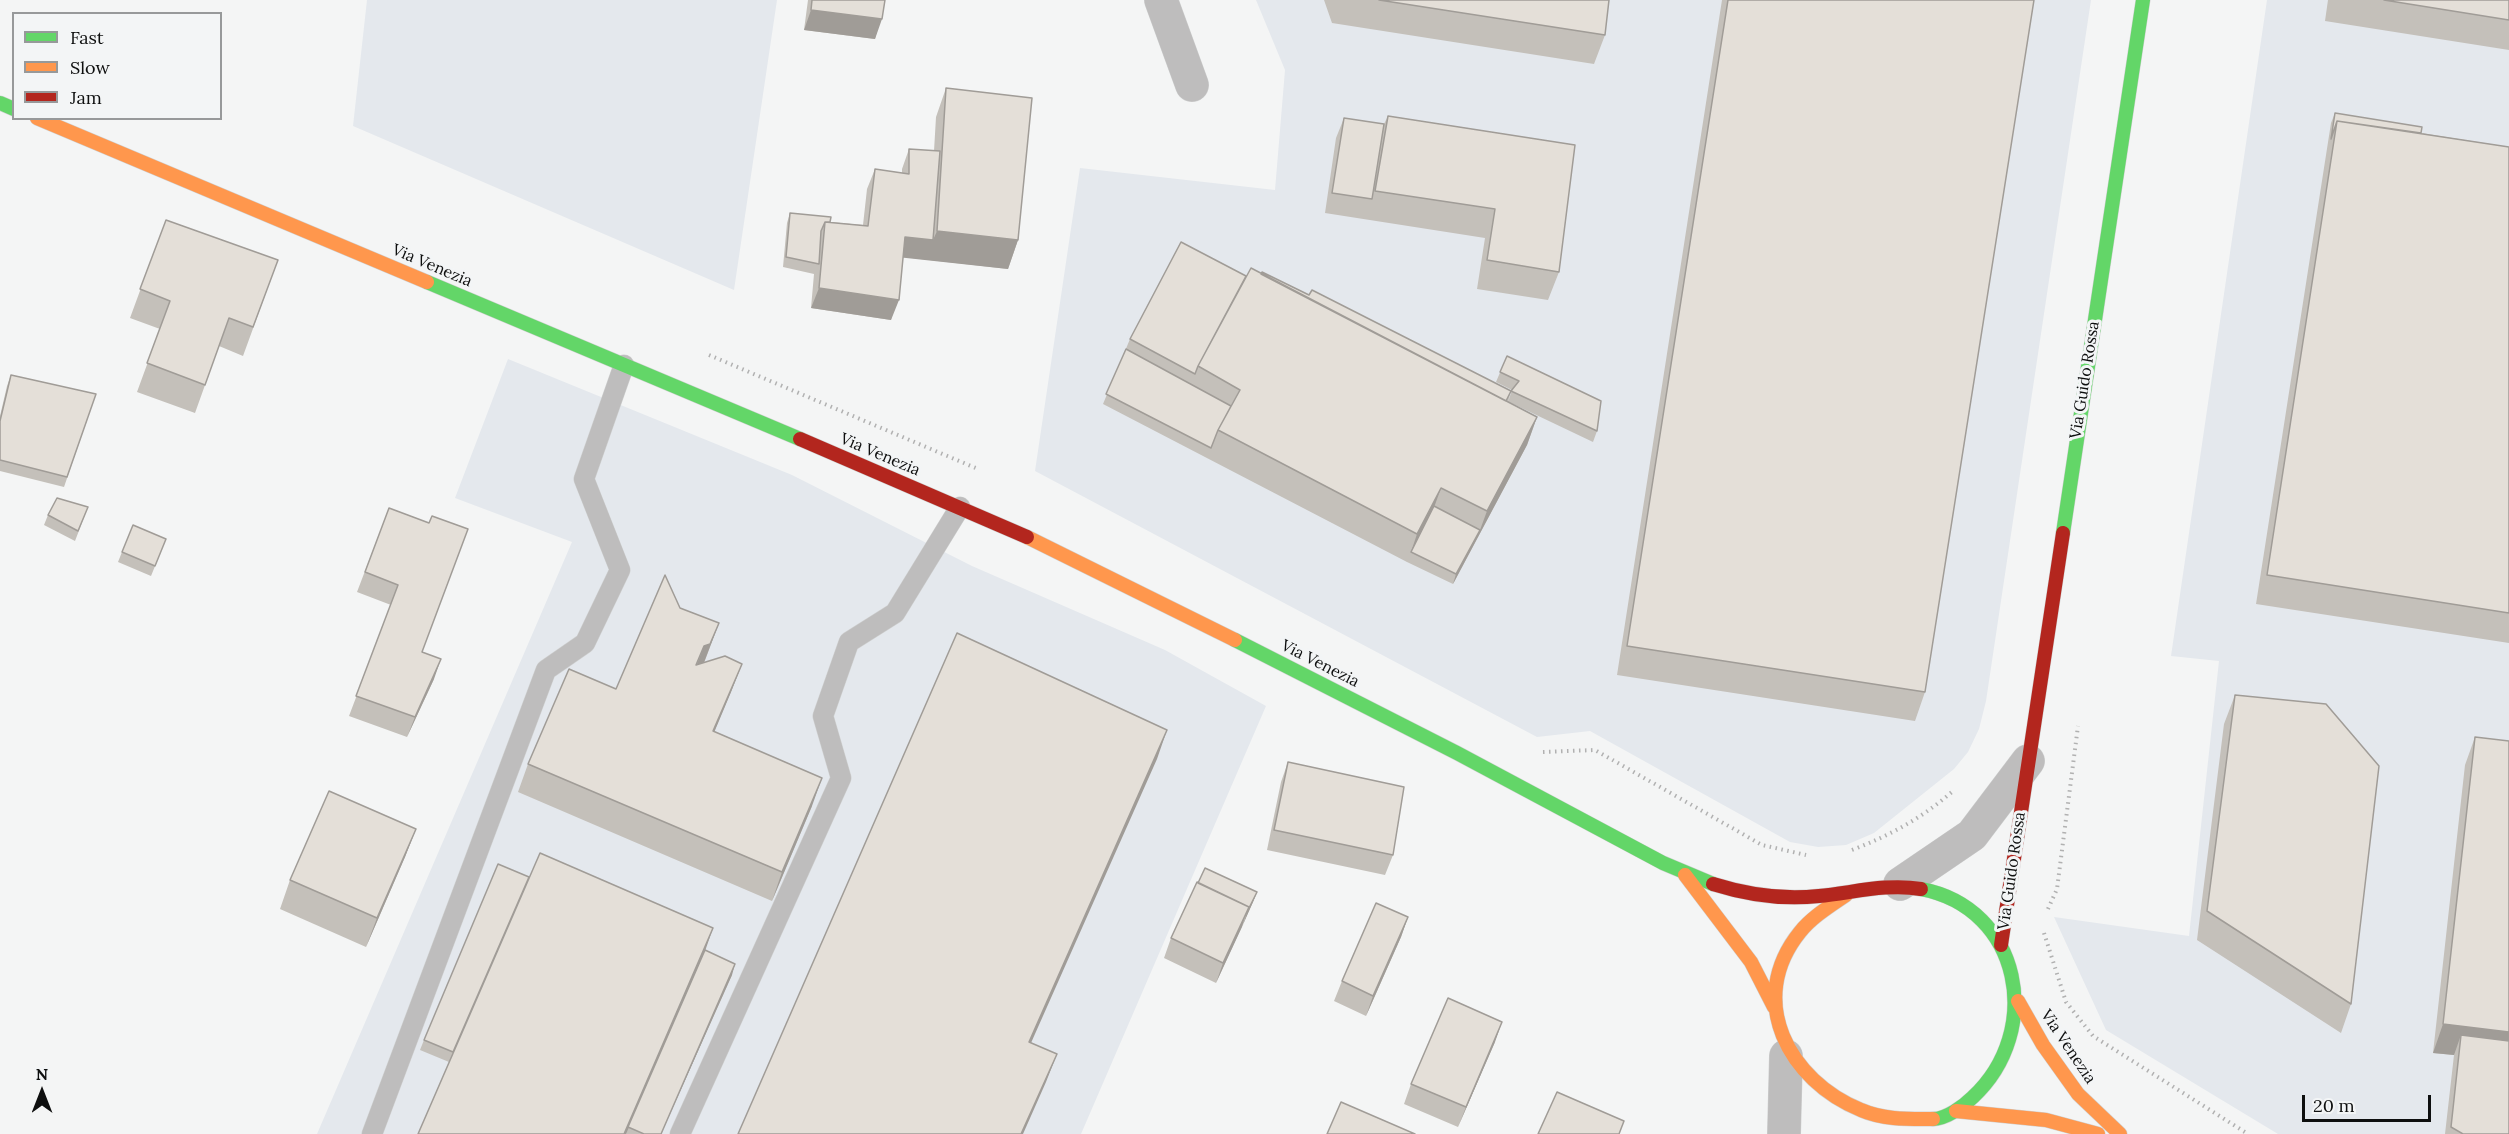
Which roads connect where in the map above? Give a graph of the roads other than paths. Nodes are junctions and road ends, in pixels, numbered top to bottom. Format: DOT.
graph roads {
  1 [pos="1161,0"];
  2 [pos="2144,0"];
  3 [pos="1192,85"];
  4 [pos="42,120"];
  5 [pos="624,365"];
  6 [pos="960,507"];
  7 [pos="2028,761"];
  8 [pos="1685,875"];
  9 [pos="1900,884"];
  10 [pos="1846,895"];
  11 [pos="2001,945"];
  12 [pos="2018,1000"];
  13 [pos="1774,1007"];
  14 [pos="1786,1056"];
  15 [pos="1956,1111"];
  16 [pos="1905,1130"];
  17 [pos="372,1134"];
  18 [pos="680,1134"];
  19 [pos="1784,1134"];
  20 [pos="2098,1134"];
  21 [pos="2120,1134"];
  1 -- 3 [label="street"];
  2 -- 7 [label="main road, Via Guido Rossa"];
  4 -- 5 [label="main road, Via Venezia"];
  5 -- 6 [label="main road, Via Venezia"];
  5 -- 17 [label="lane"];
  6 -- 8 [label="main road, Via Venezia"];
  6 -- 18 [label="lane"];
  7 -- 9 [label="street, Via Guido Rossa"];
  7 -- 11 [label="main road, Via Guido Rossa"];
  8 -- 10 [label="main road, Via Venezia"];
  8 -- 13 [label="main road, Via Venezia"];
  9 -- 10 [label="main road, Via Venezia"];
  9 -- 11 [label="main road, Via Venezia"];
  10 -- 13 [label="main road, Via Venezia"];
  11 -- 12 [label="main road, Via Venezia"];
  12 -- 15 [label="main road, Via Venezia"];
  12 -- 21 [label="main road, Via Venezia"];
  13 -- 14 [label="main road, Via Venezia"];
  14 -- 16 [label="main road, Via Venezia"];
  14 -- 19 [label="street"];
  15 -- 16 [label="main road, Via Venezia"];
  15 -- 20 [label="main road, Via Venezia"];
}
